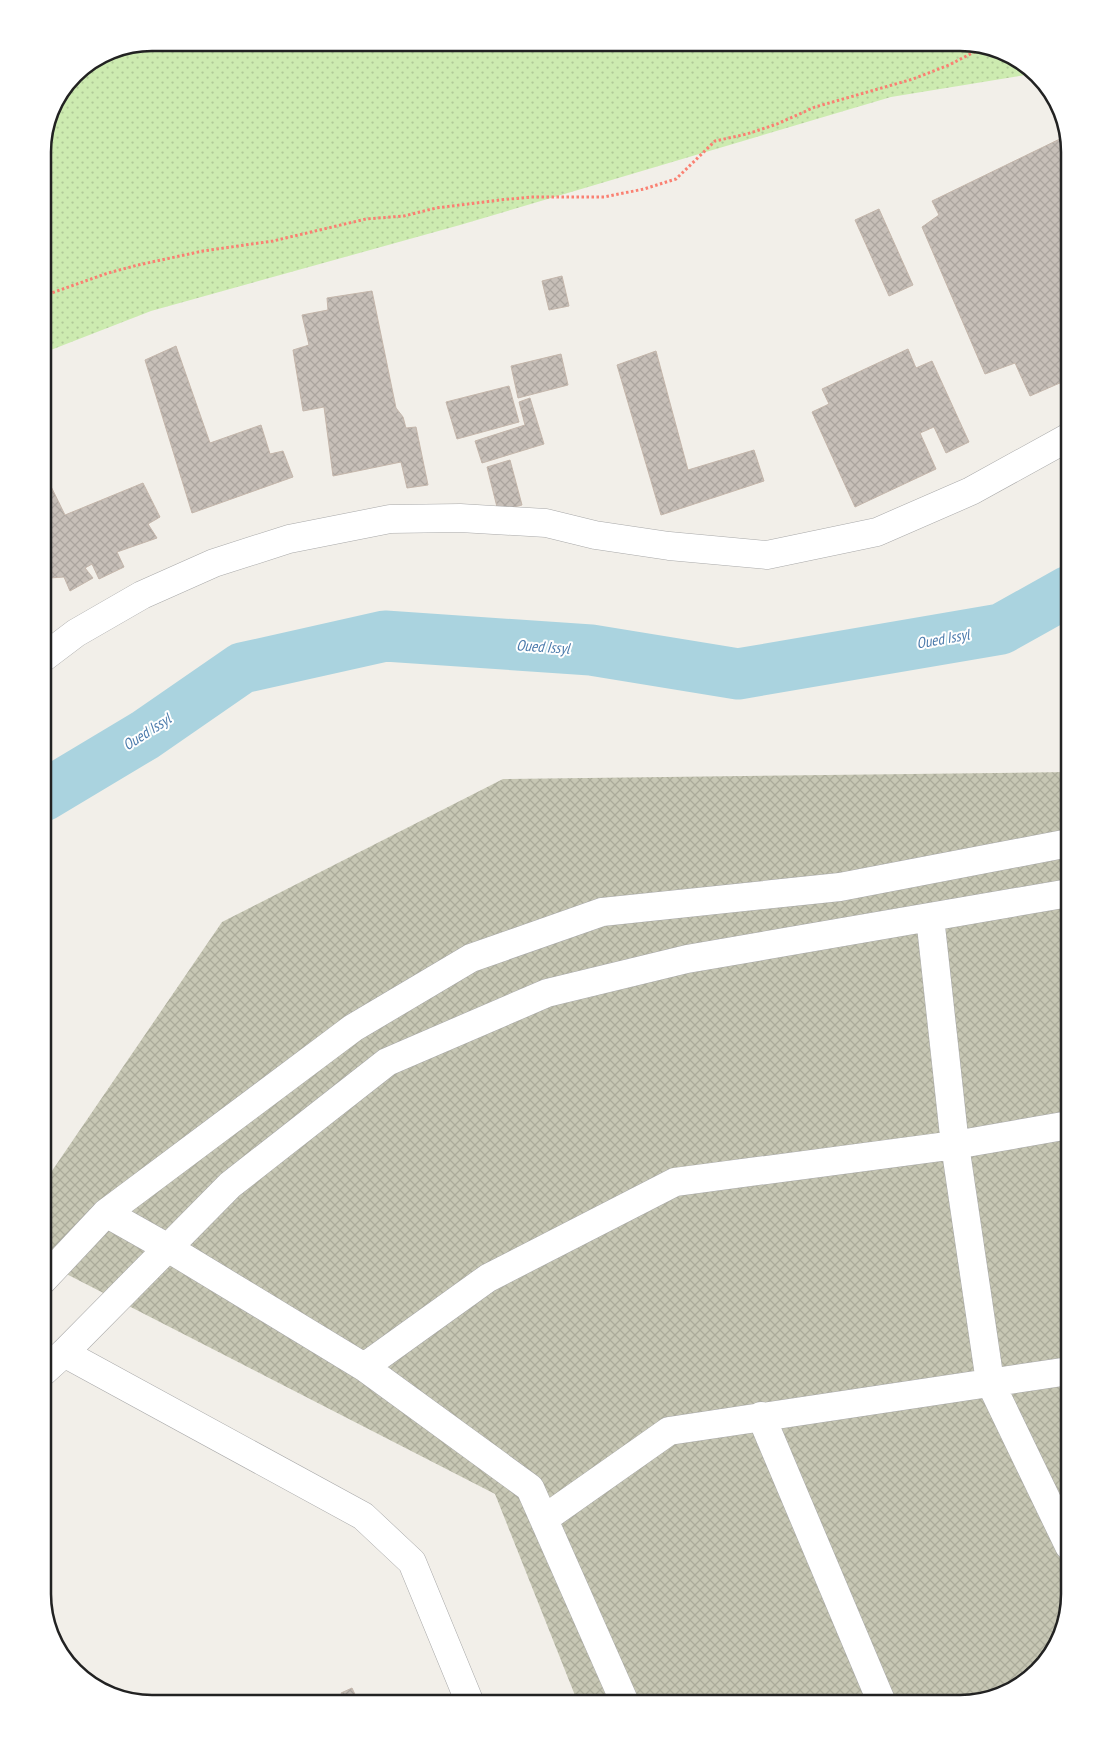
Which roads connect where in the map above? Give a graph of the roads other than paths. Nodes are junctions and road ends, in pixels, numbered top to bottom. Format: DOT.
graph roads {
  1 [pos="1061,442"];
  2 [pos="51,652"];
  3 [pos="1061,845"];
  4 [pos="1061,895"];
  5 [pos="930,917"];
  6 [pos="1061,1127"];
  7 [pos="955,1145"];
  8 [pos="106,1213"];
  9 [pos="168,1248"];
  10 [pos="51,1271"];
  11 [pos="64,1353"];
  12 [pos="51,1364"];
  13 [pos="364,1367"];
  14 [pos="1061,1372"];
  15 [pos="990,1382"];
  16 [pos="762,1416"];
  17 [pos="544,1519"];
  18 [pos="1061,1528"];
  19 [pos="467,1695"];
  20 [pos="621,1695"];
  21 [pos="878,1695"];
  1 -- 2 [label="street"];
  3 -- 8 [label="street"];
  4 -- 5 [label="street"];
  5 -- 7 [label="street"];
  5 -- 9 [label="street"];
  6 -- 7 [label="street"];
  7 -- 13 [label="street"];
  7 -- 15 [label="street"];
  8 -- 9 [label="street"];
  8 -- 10 [label="street"];
  9 -- 11 [label="street"];
  9 -- 13 [label="street"];
  11 -- 12 [label="street"];
  11 -- 19 [label="street"];
  13 -- 17 [label="street"];
  14 -- 15 [label="street"];
  15 -- 16 [label="street"];
  15 -- 18 [label="street"];
  16 -- 17 [label="street"];
  16 -- 21 [label="street"];
  17 -- 20 [label="street"];
}
